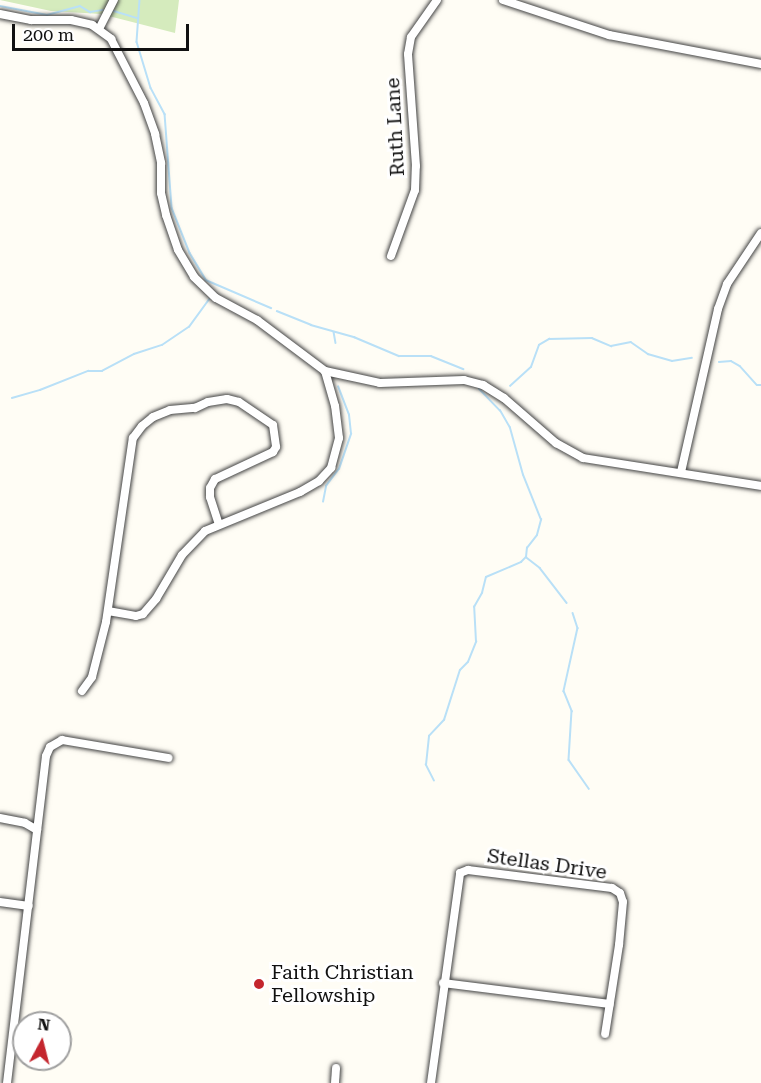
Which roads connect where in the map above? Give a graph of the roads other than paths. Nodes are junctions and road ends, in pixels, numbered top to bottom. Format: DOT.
graph roads {
  1 [pos="114,0"];
  2 [pos="436,0"];
  3 [pos="503,0"];
  4 [pos="0,14"];
  5 [pos="99,29"];
  6 [pos="761,64"];
  7 [pos="761,234"];
  8 [pos="391,256"];
  9 [pos="325,371"];
  10 [pos="681,472"];
  11 [pos="761,486"];
  12 [pos="219,524"];
  13 [pos="108,611"];
  14 [pos="82,691"];
  15 [pos="168,758"];
  16 [pos="0,818"];
  17 [pos="37,830"];
  18 [pos="0,902"];
  19 [pos="29,906"];
  20 [pos="443,983"];
  21 [pos="610,1004"];
  22 [pos="605,1034"];
  23 [pos="336,1068"];
  24 [pos="7,1083"];
  25 [pos="335,1083"];
  26 [pos="431,1083"];
  1 -- 5 [label="street"];
  2 -- 8 [label="street, Ruth Lane"];
  3 -- 6 [label="street"];
  4 -- 5 [label="street"];
  5 -- 9 [label="street"];
  7 -- 10 [label="street"];
  9 -- 10 [label="street"];
  9 -- 12 [label="street"];
  10 -- 11 [label="street"];
  12 -- 13 [label="street"];
  12 -- 13 [label="street"];
  13 -- 14 [label="street"];
  15 -- 17 [label="street"];
  16 -- 17 [label="street"];
  17 -- 19 [label="street"];
  18 -- 19 [label="street"];
  19 -- 24 [label="street"];
  20 -- 21 [label="street"];
  20 -- 21 [label="street, Stellas Drive"];
  20 -- 26 [label="street"];
  21 -- 22 [label="street"];
  23 -- 25 [label="street"];
}
